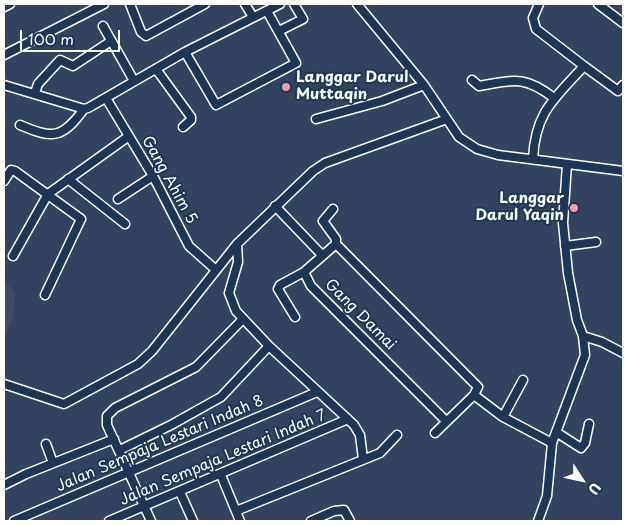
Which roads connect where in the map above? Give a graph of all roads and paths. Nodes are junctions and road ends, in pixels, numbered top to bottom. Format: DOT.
graph roads {
  1 [pos="10,4"];
  2 [pos="104,4"];
  3 [pos="130,4"];
  4 [pos="206,4"];
  5 [pos="246,4"];
  6 [pos="280,4"];
  7 [pos="294,4"];
  8 [pos="357,4"];
  9 [pos="539,4"];
  10 [pos="598,4"];
  11 [pos="4,7"];
  12 [pos="267,10"];
  13 [pos="253,17"];
  14 [pos="623,23"];
  15 [pos="103,26"];
  16 [pos="279,31"];
  17 [pos="110,42"];
  18 [pos="185,52"];
  19 [pos="4,55"];
  20 [pos="584,66"];
  21 [pos="156,69"];
  22 [pos="472,80"];
  23 [pos="134,82"];
  24 [pos="4,85"];
  25 [pos="424,85"];
  26 [pos="623,85"];
  27 [pos="35,93"];
  28 [pos="106,98"];
  29 [pos="554,98"];
  30 [pos="84,109"];
  31 [pos="316,119"];
  32 [pos="447,119"];
  33 [pos="20,125"];
  34 [pos="183,127"];
  35 [pos="129,136"];
  36 [pos="533,159"];
  37 [pos="568,164"];
  38 [pos="623,171"];
  39 [pos="153,176"];
  40 [pos="68,179"];
  41 [pos="4,181"];
  42 [pos="48,194"];
  43 [pos="118,199"];
  44 [pos="275,206"];
  45 [pos="333,209"];
  46 [pos="125,224"];
  47 [pos="596,242"];
  48 [pos="237,244"];
  49 [pos="336,244"];
  50 [pos="565,246"];
  51 [pos="322,255"];
  52 [pos="13,256"];
  53 [pos="216,270"];
  54 [pos="304,272"];
  55 [pos="45,295"];
  56 [pos="295,317"];
  57 [pos="243,319"];
  58 [pos="583,336"];
  59 [pos="270,346"];
  60 [pos="623,354"];
  61 [pos="522,380"];
  62 [pos="4,384"];
  63 [pos="317,392"];
  64 [pos="474,395"];
  65 [pos="503,417"];
  66 [pos="348,419"];
  67 [pos="446,422"];
  68 [pos="589,424"];
  69 [pos="556,432"];
  70 [pos="435,433"];
  71 [pos="397,434"];
  72 [pos="114,439"];
  73 [pos="552,443"];
  74 [pos="46,444"];
  75 [pos="120,450"];
  76 [pos="363,459"];
  77 [pos="53,463"];
  78 [pos="131,473"];
  79 [pos="221,475"];
  80 [pos="4,485"];
  81 [pos="180,492"];
  82 [pos="146,508"];
  83 [pos="236,511"];
  84 [pos="14,521"];
  85 [pos="109,521"];
  86 [pos="151,521"];
  87 [pos="193,521"];
  88 [pos="240,521"];
  89 [pos="311,521"];
  90 [pos="350,521"];
  91 [pos="538,521"];
  1 -- 11 [label="street"];
  2 -- 19 [label="street"];
  3 -- 4 [label="street"];
  5 -- 13 [label="street"];
  6 -- 12 [label="street"];
  7 -- 16 [label="street"];
  8 -- 25 [label="street"];
  9 -- 20 [label="street"];
  10 -- 14 [label="street"];
  12 -- 13 [label="street"];
  12 -- 16 [label="street"];
  13 -- 18 [label="street"];
  15 -- 17 [label="street"];
  16 -- 18 [label="street"];
  17 -- 23 [label="street"];
  17 -- 27 [label="street"];
  18 -- 21 [label="street"];
  20 -- 26 [label="street"];
  20 -- 29 [label="street"];
  21 -- 23 [label="street"];
  21 -- 34 [label="street"];
  22 -- 29 [label="street"];
  23 -- 28 [label="street"];
  24 -- 27 [label="street"];
  25 -- 31 [label="street"];
  25 -- 32 [label="street"];
  27 -- 30 [label="street"];
  28 -- 30 [label="street"];
  28 -- 35 [label="street, Gang Ahim 5"];
  29 -- 36 [label="street"];
  30 -- 33 [label="street"];
  32 -- 36 [label="street"];
  32 -- 44 [label="street"];
  35 -- 39 [label="street, Gang Ahim 5"];
  35 -- 40 [label="street"];
  36 -- 37 [label="street"];
  37 -- 38 [label="street"];
  37 -- 50 [label="street"];
  39 -- 43 [label="street"];
  39 -- 53 [label="street, Gang Ahim 5"];
  40 -- 42 [label="street"];
  40 -- 46 [label="street"];
  41 -- 42 [label="street"];
  42 -- 52 [label="street"];
  42 -- 55 [label="street"];
  44 -- 48 [label="street"];
  44 -- 51 [label="street"];
  45 -- 49 [label="street"];
  47 -- 50 [label="street"];
  48 -- 53 [label="street"];
  48 -- 57 [label="street"];
  49 -- 51 [label="street"];
  49 -- 64 [label="street"];
  50 -- 58 [label="street"];
  51 -- 54 [label="street"];
  53 -- 62 [label="street"];
  54 -- 56 [label="street"];
  54 -- 67 [label="street, Gang Damai"];
  57 -- 59 [label="street"];
  57 -- 72 [label="street"];
  58 -- 60 [label="street"];
  58 -- 69 [label="street"];
  59 -- 63 [label="street"];
  59 -- 75 [label="street"];
  61 -- 65 [label="street"];
  63 -- 66 [label="street"];
  63 -- 78 [label="street, Jalan Sempaja Lestari Indah 8"];
  64 -- 65 [label="street"];
  64 -- 67 [label="street"];
  65 -- 73 [label="street"];
  66 -- 76 [label="street"];
  66 -- 79 [label="street, Jalan Sempaja Lestari Indah 7"];
  67 -- 70 [label="street"];
  68 -- 69 [label="street"];
  69 -- 73 [label="street"];
  71 -- 76 [label="street"];
  72 -- 75 [label="street"];
  72 -- 77 [label="street"];
  73 -- 91 [label="street"];
  74 -- 77 [label="street"];
  75 -- 78 [label="street"];
  76 -- 83 [label="street"];
  77 -- 80 [label="street"];
  78 -- 82 [label="street"];
  78 -- 84 [label="street, Jalan Sempaja Lestari Indah 8"];
  79 -- 81 [label="street, Jalan Sempaja Lestari Indah 7"];
  79 -- 83 [label="street"];
  81 -- 82 [label="street, Jalan Sempaja Lestari Indah 7"];
  81 -- 87 [label="street"];
  82 -- 85 [label="street, Jalan Sempaja Lestari Indah 7"];
  82 -- 86 [label="street"];
  83 -- 88 [label="street"];
  89 -- 90 [label="street"];
}
